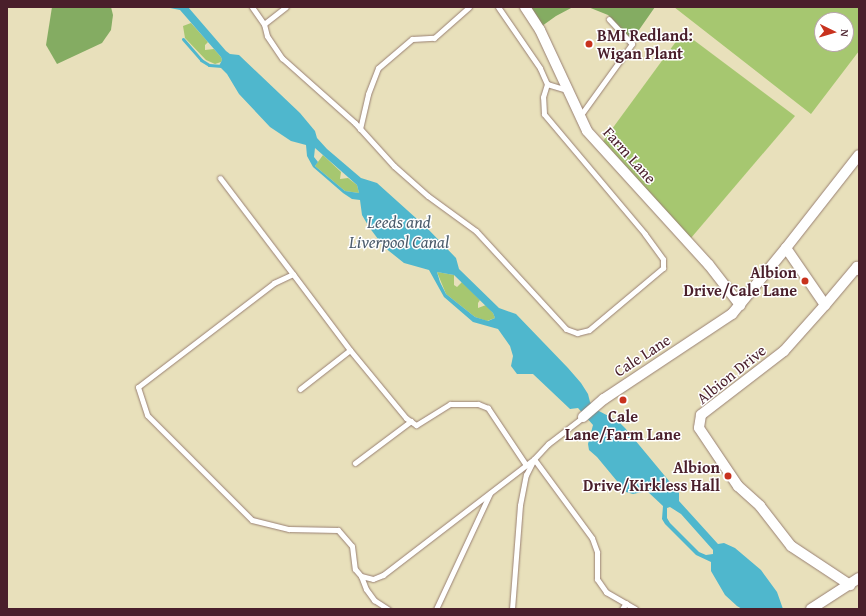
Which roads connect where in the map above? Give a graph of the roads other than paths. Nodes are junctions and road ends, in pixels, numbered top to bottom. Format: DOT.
graph roads {
  1 [pos="252,7"];
  2 [pos="286,7"];
  3 [pos="469,7"];
  4 [pos="498,7"];
  5 [pos="525,7"];
  6 [pos="609,19"];
  7 [pos="264,24"];
  8 [pos="546,84"];
  9 [pos="567,90"];
  10 [pos="580,116"];
  11 [pos="360,128"];
  12 [pos="859,155"];
  13 [pos="220,178"];
  14 [pos="786,248"];
  15 [pos="858,267"];
  16 [pos="293,274"];
  17 [pos="740,305"];
  18 [pos="825,305"];
  19 [pos="350,350"];
  20 [pos="300,389"];
  21 [pos="583,417"];
  22 [pos="411,421"];
  23 [pos="534,459"];
  24 [pos="356,463"];
  25 [pos="526,465"];
  26 [pos="490,492"];
  27 [pos="361,576"];
  28 [pos="859,578"];
  29 [pos="850,585"];
  30 [pos="626,603"];
  31 [pos="388,609"];
  32 [pos="436,609"];
  33 [pos="512,609"];
  34 [pos="622,609"];
  35 [pos="636,609"];
  36 [pos="811,609"];
  1 -- 7 [label="lane"];
  2 -- 7 [label="lane"];
  3 -- 11 [label="lane"];
  4 -- 8 [label="lane"];
  5 -- 9 [label="street, Farm Lane"];
  6 -- 10 [label="lane"];
  7 -- 11 [label="lane"];
  8 -- 9 [label="lane"];
  8 -- 11 [label="lane"];
  9 -- 10 [label="street, Farm Lane"];
  10 -- 17 [label="street, Farm Lane"];
  12 -- 14 [label="street, Cale Lane"];
  13 -- 16 [label="lane"];
  14 -- 17 [label="street, Cale Lane"];
  14 -- 18 [label="street"];
  15 -- 18 [label="street, Albion Drive"];
  16 -- 19 [label="lane"];
  16 -- 27 [label="lane"];
  17 -- 21 [label="street, Cale Lane"];
  18 -- 29 [label="street, Albion Drive"];
  19 -- 20 [label="lane"];
  19 -- 22 [label="lane"];
  21 -- 23 [label="lane, Cale Lane"];
  22 -- 24 [label="lane"];
  22 -- 25 [label="lane"];
  23 -- 25 [label="lane"];
  23 -- 30 [label="lane"];
  23 -- 33 [label="lane, Cale Lane"];
  25 -- 26 [label="lane"];
  26 -- 27 [label="lane"];
  26 -- 32 [label="lane"];
  27 -- 31 [label="lane"];
  28 -- 29 [label="street"];
  29 -- 36 [label="street"];
  30 -- 34 [label="lane"];
  30 -- 35 [label="lane"];
}
